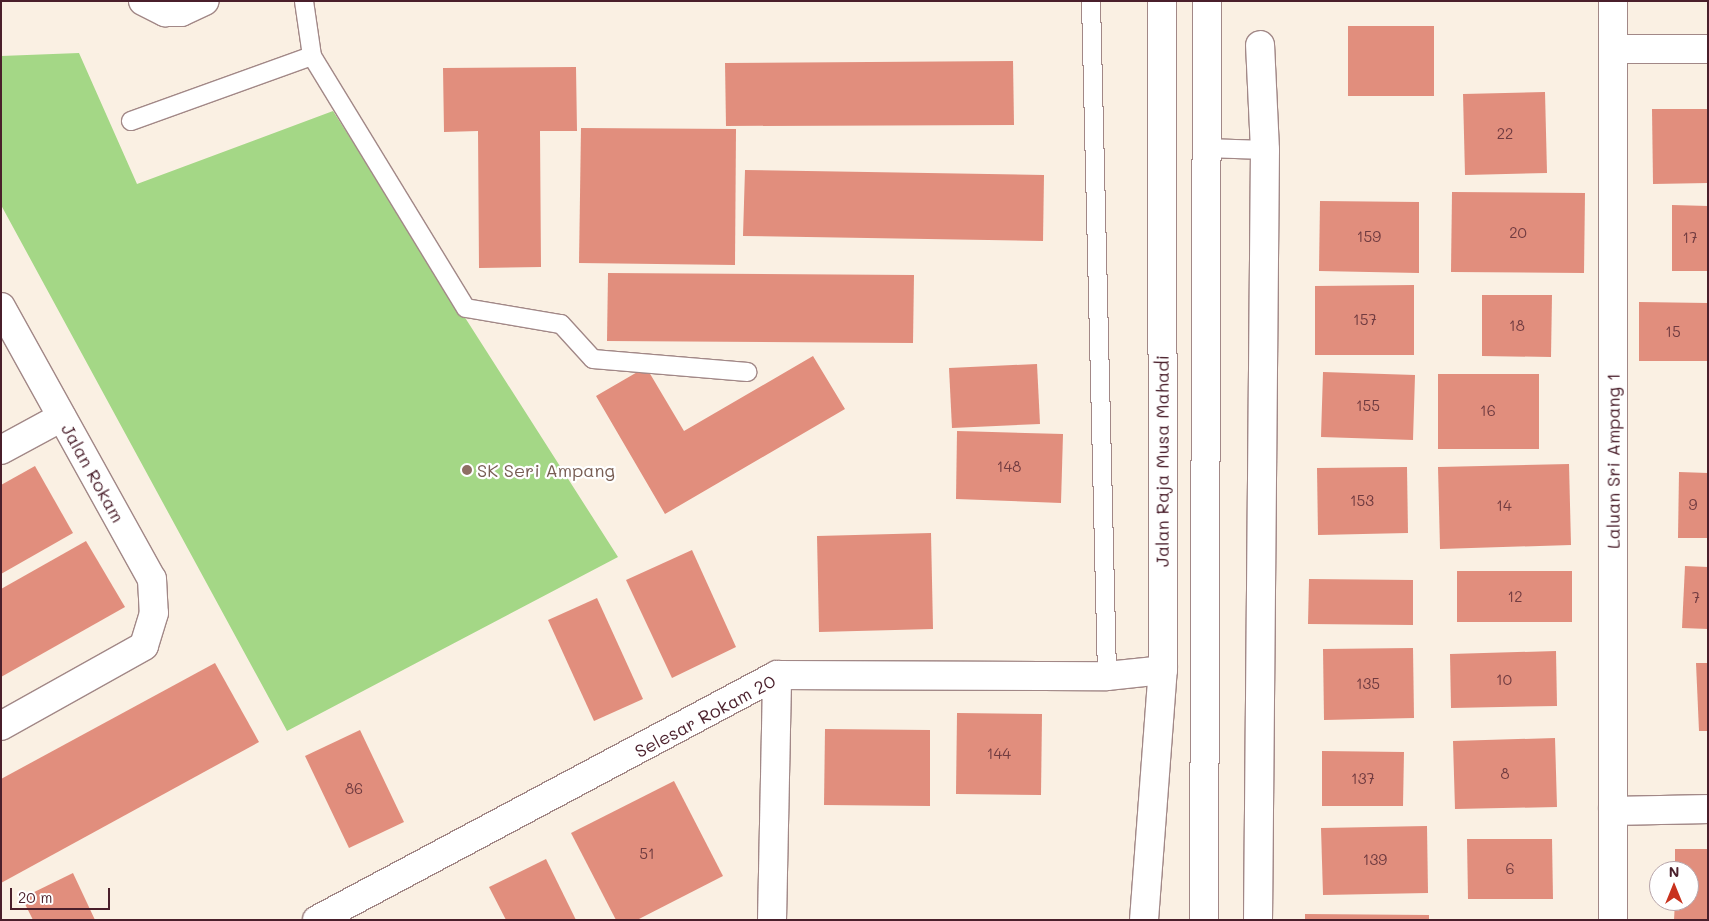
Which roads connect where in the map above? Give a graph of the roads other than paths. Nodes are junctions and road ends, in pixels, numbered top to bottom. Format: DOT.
graph roads {
  1 [pos="143,1"];
  2 [pos="205,1"];
  3 [pos="304,1"];
  4 [pos="1091,1"];
  5 [pos="1162,1"];
  6 [pos="1207,1"];
  7 [pos="1612,1"];
  8 [pos="1260,45"];
  9 [pos="1613,49"];
  10 [pos="1708,49"];
  11 [pos="312,56"];
  12 [pos="131,121"];
  13 [pos="1204,148"];
  14 [pos="1265,150"];
  15 [pos="1,307"];
  16 [pos="747,372"];
  17 [pos="62,417"];
  18 [pos="1,450"];
  19 [pos="1163,670"];
  20 [pos="777,675"];
  21 [pos="1107,676"];
  22 [pos="1,726"];
  23 [pos="1708,809"];
  24 [pos="1613,811"];
  25 [pos="317,920"];
  26 [pos="772,920"];
  27 [pos="1144,920"];
  28 [pos="1163,920"];
  29 [pos="1204,920"];
  30 [pos="1258,920"];
  31 [pos="1613,920"];
  1 -- 2 [label="street"];
  3 -- 11 [label="lane"];
  4 -- 21 [label="lane"];
  5 -- 19 [label="street, Jalan Raja Musa Mahadi"];
  6 -- 13 [label="street"];
  7 -- 9 [label="street, Laluan Sri Ampang 1"];
  8 -- 14 [label="street"];
  9 -- 10 [label="street"];
  9 -- 24 [label="street, Laluan Sri Ampang 1"];
  11 -- 12 [label="lane"];
  11 -- 16 [label="lane"];
  13 -- 14 [label="lane"];
  13 -- 29 [label="street"];
  14 -- 30 [label="street"];
  15 -- 17 [label="street, Jalan Rokam"];
  17 -- 18 [label="street"];
  17 -- 22 [label="street, Jalan Rokam"];
  19 -- 21 [label="street, Selesar Rokam 20"];
  19 -- 27 [label="street, Jalan Raja Musa Mahadi"];
  19 -- 28 [label="street"];
  20 -- 21 [label="street, Selesar Rokam 20"];
  20 -- 25 [label="street, Selesar Rokam 20"];
  20 -- 26 [label="street"];
  23 -- 24 [label="street"];
  24 -- 31 [label="street, Laluan Sri Ampang 1"];
}
